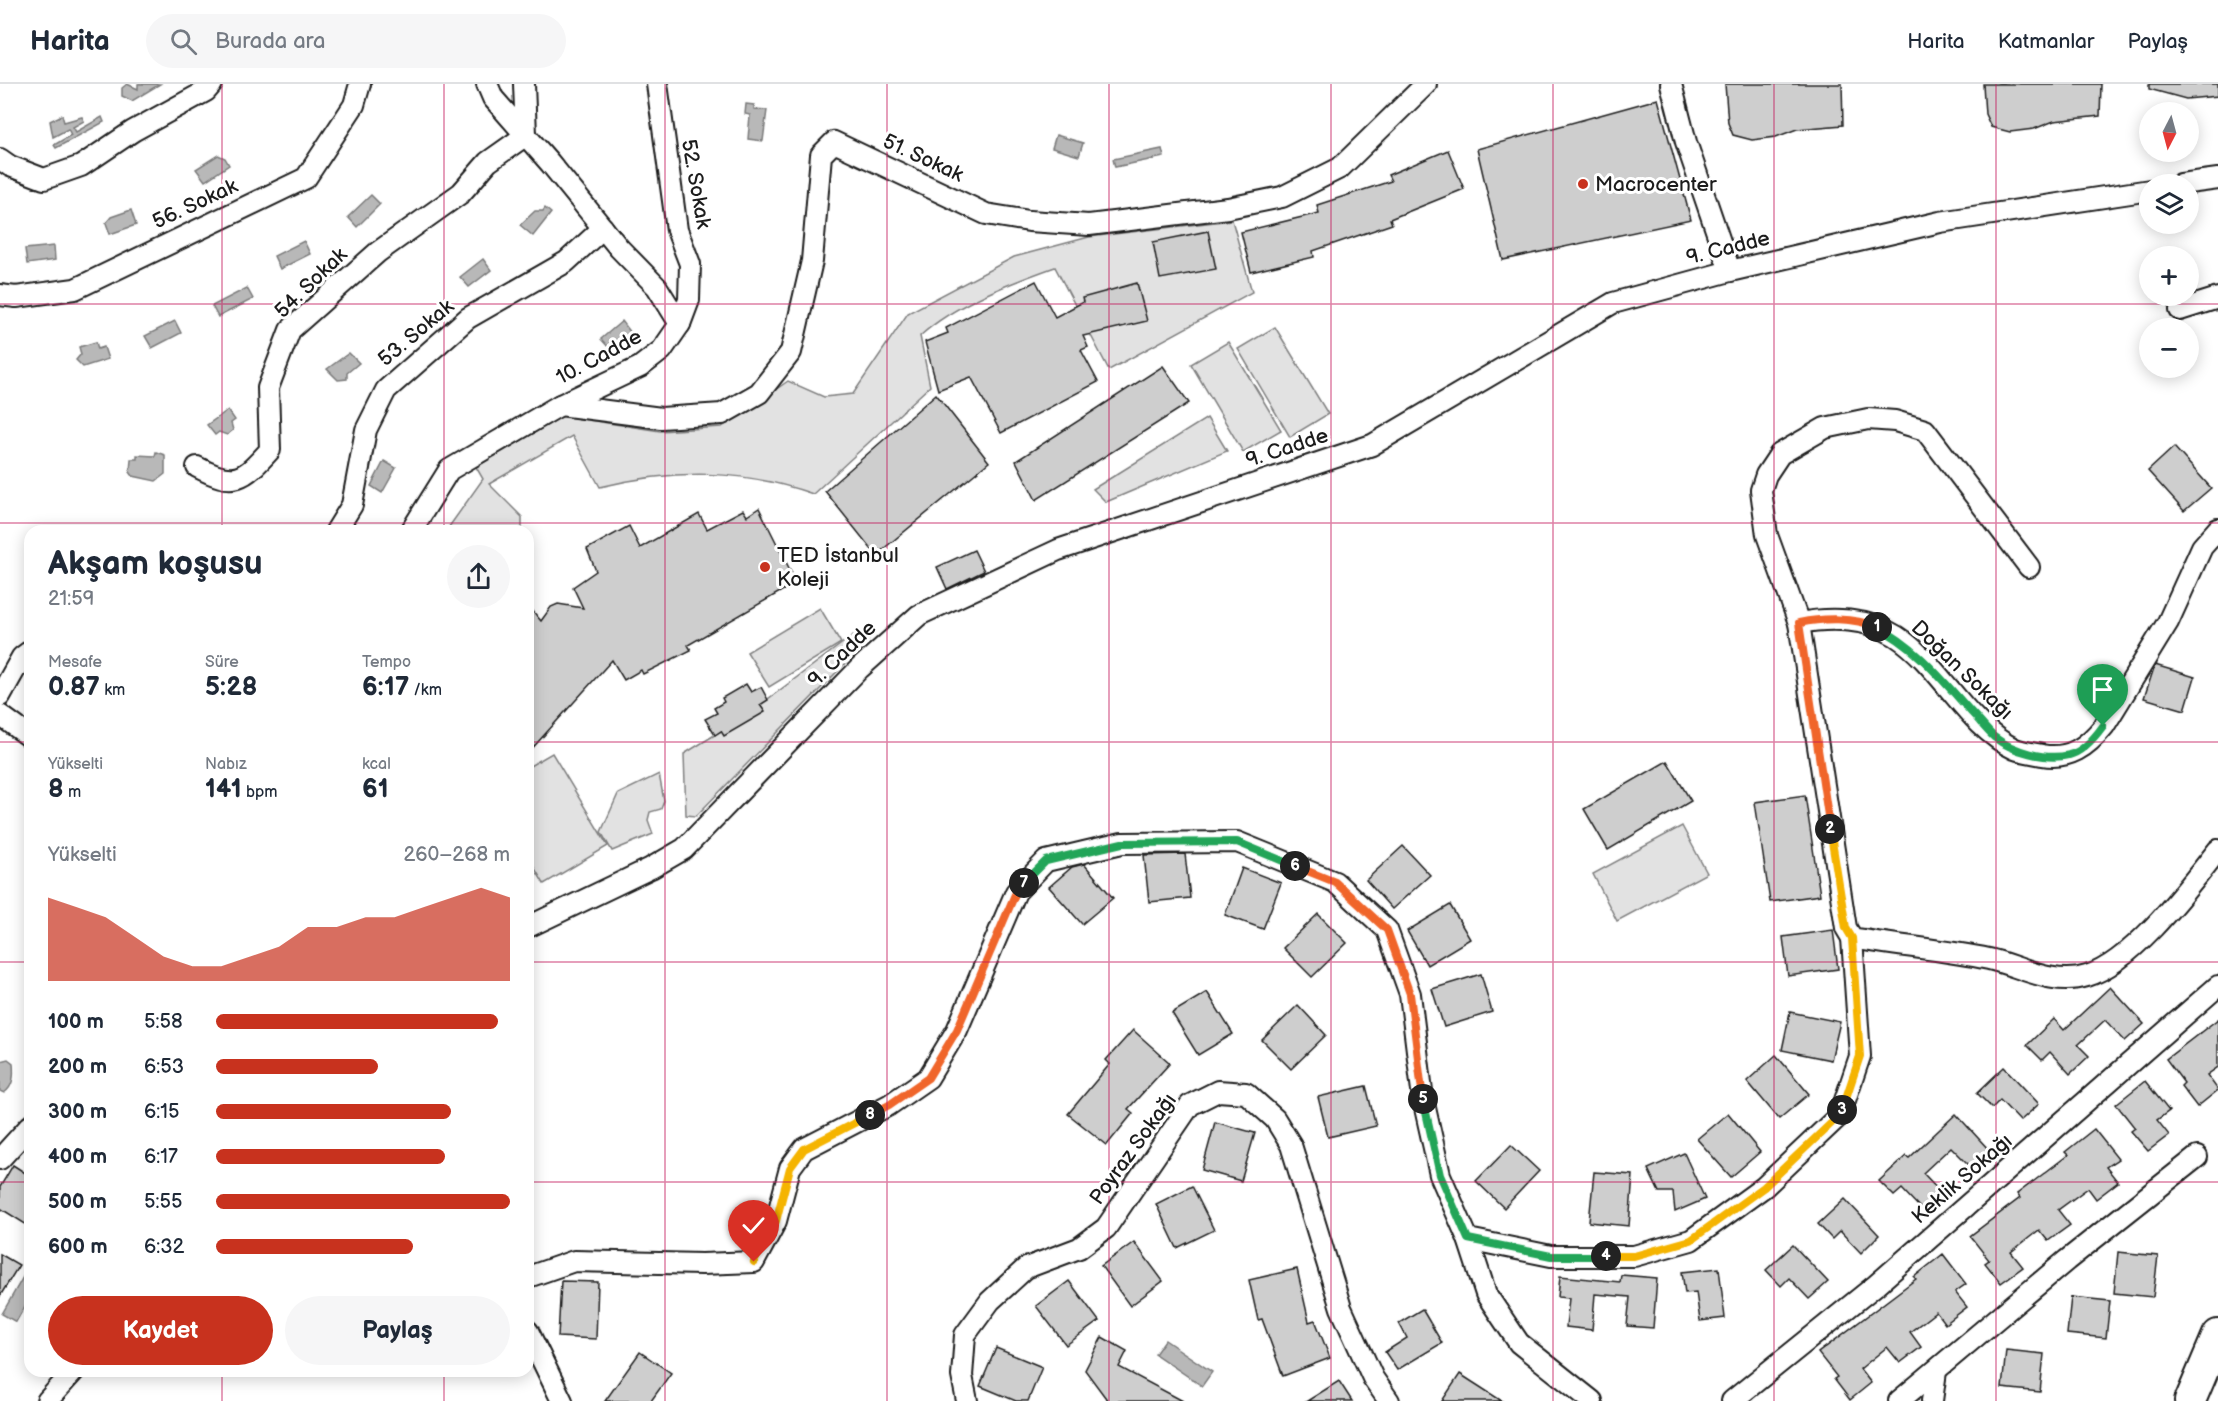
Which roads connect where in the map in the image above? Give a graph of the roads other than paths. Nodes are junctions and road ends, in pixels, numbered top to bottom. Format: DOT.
graph roads {
  1 [pos="212,84"];
  2 [pos="360,84"];
  3 [pos="487,84"];
  4 [pos="524,84"];
  5 [pos="657,84"];
  6 [pos="1426,84"];
  7 [pos="1671,84"];
  8 [pos="526,135"];
  9 [pos="0,159"];
  10 [pos="2218,179"];
  11 [pos="2199,182"];
  12 [pos="2139,192"];
  13 [pos="603,228"];
  14 [pos="1730,271"];
  15 [pos="0,295"];
  16 [pos="2218,298"];
  17 [pos="2180,310"];
  18 [pos="680,324"];
  19 [pos="560,405"];
  20 [pos="196,467"];
  21 [pos="340,525"];
  22 [pos="415,525"];
  23 [pos="2218,529"];
  24 [pos="2030,567"];
  25 [pos="1799,623"];
  26 [pos="24,656"];
  27 [pos="0,696"];
  28 [pos="0,715"];
  29 [pos="24,733"];
  30 [pos="2218,850"];
  31 [pos="534,921"];
  32 [pos="1852,938"];
  33 [pos="2218,986"];
  34 [pos="24,1133"];
  35 [pos="2197,1157"];
  36 [pos="0,1159"];
  37 [pos="1468,1239"];
  38 [pos="534,1275"];
  39 [pos="2218,1335"];
  40 [pos="534,1343"];
  41 [pos="1936,1371"];
  42 [pos="69,1377"];
  43 [pos="47,1401"];
  44 [pos="562,1401"];
  45 [pos="967,1401"];
  46 [pos="1389,1401"];
  47 [pos="1592,1401"];
  48 [pos="1732,1401"];
  49 [pos="1899,1401"];
  50 [pos="1932,1401"];
  51 [pos="2190,1401"];
  1 -- 9 [label="street"];
  2 -- 15 [label="street, 56. Sokak"];
  3 -- 8 [label="street"];
  4 -- 8 [label="street"];
  5 -- 18 [label="street, 52. Sokak"];
  6 -- 19 [label="street, 51. Sokak"];
  7 -- 14 [label="street"];
  8 -- 13 [label="street"];
  8 -- 20 [label="street, 54. Sokak"];
  10 -- 11 [label="street"];
  12 -- 14 [label="street, 9. Cadde"];
  13 -- 18 [label="street"];
  13 -- 21 [label="street, 53. Sokak"];
  14 -- 31 [label="street, 9. Cadde"];
  16 -- 17 [label="street"];
  18 -- 19 [label="street, 10. Cadde"];
  19 -- 22 [label="street, 10. Cadde"];
  23 -- 25 [label="street, Doğan Sokağı"];
  24 -- 25 [label="street"];
  25 -- 32 [label="street"];
  26 -- 27 [label="street"];
  28 -- 29 [label="street"];
  30 -- 32 [label="street"];
  32 -- 37 [label="street"];
  33 -- 48 [label="street, Keklik Sokağı"];
  34 -- 36 [label="street"];
  35 -- 41 [label="street"];
  37 -- 38 [label="street"];
  37 -- 47 [label="street"];
  39 -- 51 [label="highway"];
  40 -- 44 [label="street"];
  41 -- 49 [label="street"];
  41 -- 50 [label="street"];
  42 -- 43 [label="street"];
  45 -- 46 [label="street, Poyraz Sokağı"];
}
